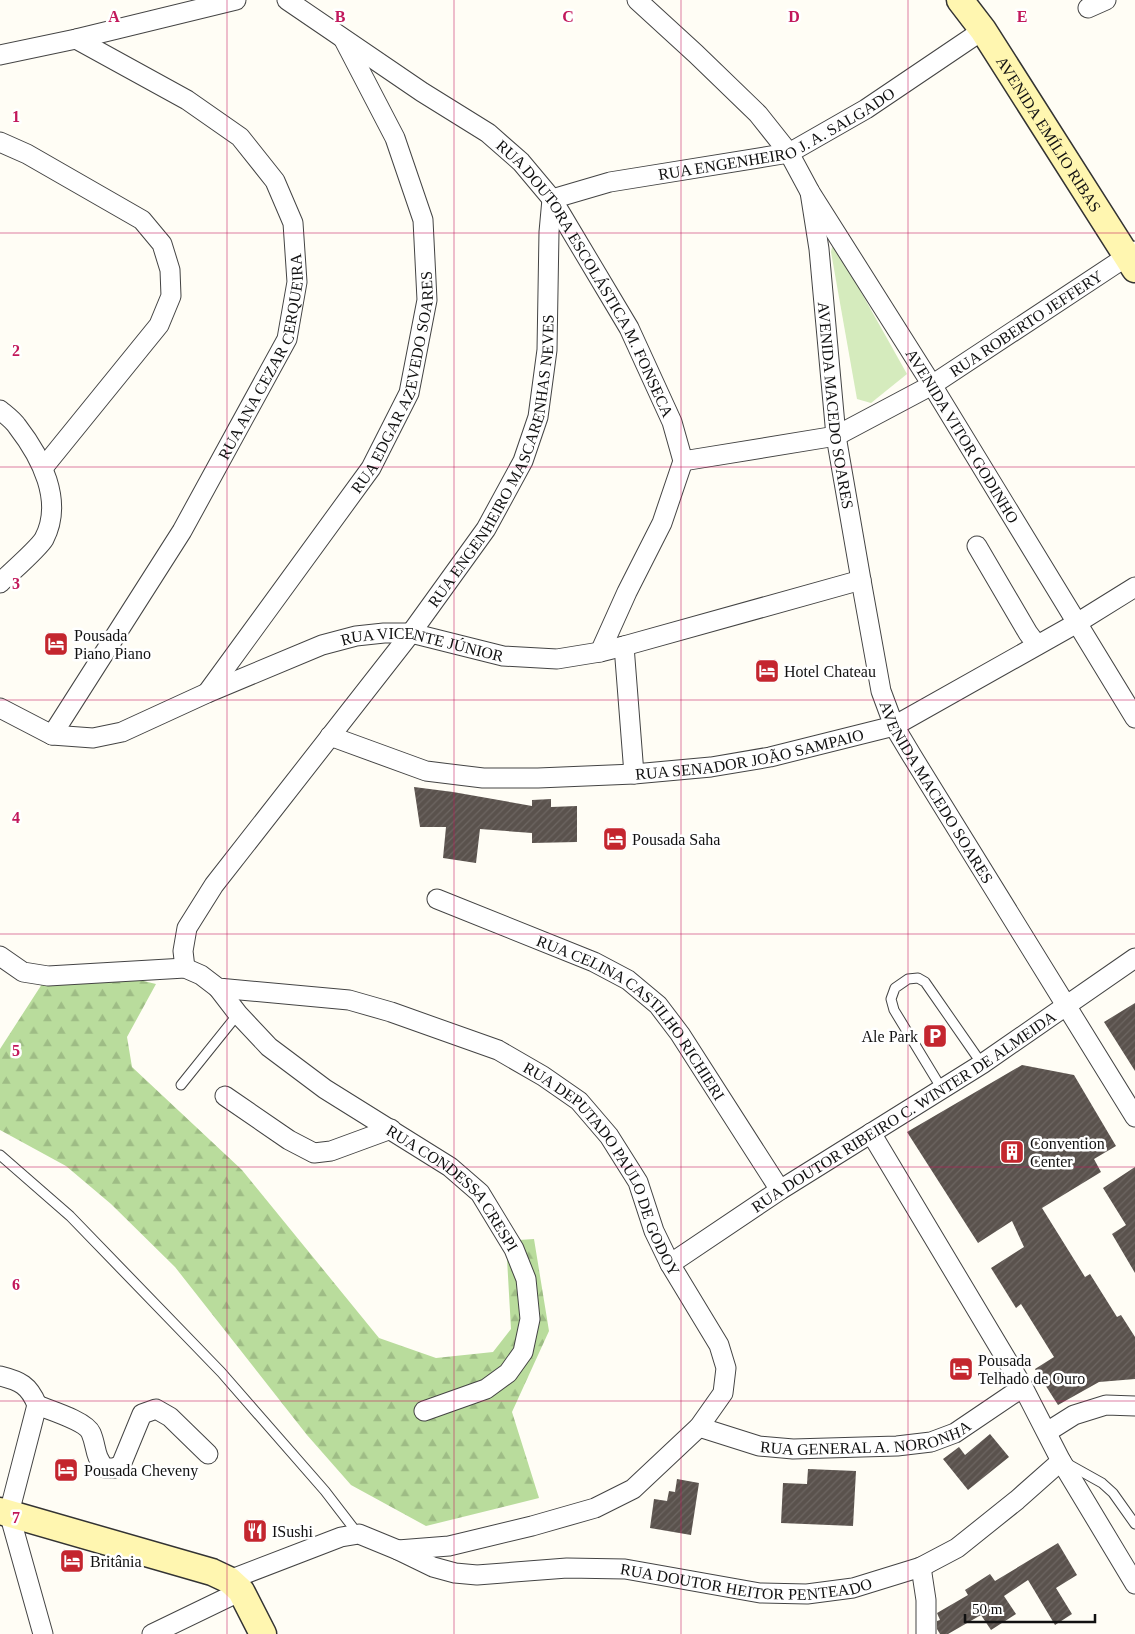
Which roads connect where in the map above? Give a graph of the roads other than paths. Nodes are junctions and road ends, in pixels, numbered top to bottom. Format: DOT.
graph roads {
  1 [pos="236,0"];
  2 [pos="287,0"];
  3 [pos="637,0"];
  4 [pos="960,0"];
  5 [pos="1106,0"];
  6 [pos="1088,8"];
  7 [pos="983,30"];
  8 [pos="76,39"];
  9 [pos="344,39"];
  10 [pos="0,55"];
  11 [pos="0,142"];
  12 [pos="789,153"];
  13 [pos="810,192"];
  14 [pos="552,199"];
  15 [pos="842,243"];
  16 [pos="819,249"];
  17 [pos="1132,259"];
  18 [pos="932,385"];
  19 [pos="0,410"];
  20 [pos="836,436"];
  21 [pos="683,461"];
  22 [pos="44,468"];
  23 [pos="977,546"];
  24 [pos="860,580"];
  25 [pos="0,583"];
  26 [pos="1135,587"];
  27 [pos="1077,623"];
  28 [pos="411,632"];
  29 [pos="1037,645"];
  30 [pos="624,646"];
  31 [pos="600,652"];
  32 [pos="207,693"];
  33 [pos="0,708"];
  34 [pos="1135,718"];
  35 [pos="894,726"];
  36 [pos="52,735"];
  37 [pos="330,736"];
  38 [pos="634,774"];
  39 [pos="437,899"];
  40 [pos="0,956"];
  41 [pos="1135,958"];
  42 [pos="185,968"];
  43 [pos="218,988"];
  44 [pos="1065,1005"];
  45 [pos="238,1014"];
  46 [pos="982,1064"];
  47 [pos="181,1085"];
  48 [pos="942,1089"];
  49 [pos="225,1096"];
  50 [pos="1135,1117"];
  51 [pos="391,1129"];
  52 [pos="871,1132"];
  53 [pos="0,1155"];
  54 [pos="780,1190"];
  55 [pos="670,1264"];
  56 [pos="0,1376"];
  57 [pos="1023,1387"];
  58 [pos="37,1405"];
  59 [pos="1135,1406"];
  60 [pos="424,1411"];
  61 [pos="699,1427"];
  62 [pos="1046,1432"];
  63 [pos="208,1454"];
  64 [pos="1061,1461"];
  65 [pos="5,1512"];
  66 [pos="1135,1524"];
  67 [pos="358,1534"];
  68 [pos="398,1550"];
  69 [pos="921,1566"];
  70 [pos="1135,1584"];
  71 [pos="235,1586"];
  72 [pos="42,1634"];
  73 [pos="152,1634"];
  74 [pos="263,1634"];
  75 [pos="926,1634"];
  1 -- 8 [label="street"];
  2 -- 9 [label="street, RUA DOUTORA ESCOLÁSTICA M. FONSECA"];
  3 -- 12 [label="street, AVENIDA VITOR GODINHO"];
  4 -- 7 [label="street, AVENIDA EMÍLIO RIBAS"];
  5 -- 6 [label="street"];
  7 -- 12 [label="street, RUA ENGENHEIRO J. A. SALGADO"];
  7 -- 17 [label="street, AVENIDA EMÍLIO RIBAS"];
  8 -- 10 [label="street"];
  8 -- 36 [label="street, RUA ANA CEZAR CERQUEIRA"];
  9 -- 14 [label="street, RUA DOUTORA ESCOLÁSTICA M. FONSECA"];
  9 -- 32 [label="street, RUA EDGAR AZEVEDO SOARES"];
  11 -- 22 [label="street"];
  12 -- 13 [label="street, AVENIDA VITOR GODINHO"];
  12 -- 14 [label="street, RUA ENGENHEIRO J. A. SALGADO"];
  13 -- 15 [label="street, AVENIDA VITOR GODINHO"];
  13 -- 16 [label="street, AVENIDA MACEDO SOARES"];
  14 -- 21 [label="street, RUA DOUTORA ESCOLÁSTICA M. FONSECA"];
  14 -- 28 [label="street, RUA ENGENHEIRO MASCARENHAS NEVES"];
  15 -- 16 [label="street"];
  15 -- 18 [label="street, AVENIDA VITOR GODINHO"];
  16 -- 20 [label="street, AVENIDA MACEDO SOARES"];
  17 -- 18 [label="street, RUA ROBERTO JEFFERY"];
  18 -- 20 [label="street, RUA ROBERTO JEFFERY"];
  18 -- 27 [label="street, AVENIDA VITOR GODINHO"];
  19 -- 22 [label="street"];
  20 -- 21 [label="street, RUA ROBERTO JEFFERY"];
  20 -- 24 [label="street, AVENIDA MACEDO SOARES"];
  21 -- 31 [label="street"];
  22 -- 25 [label="street"];
  23 -- 29 [label="street"];
  24 -- 30 [label="street, RUA VICENTE JÚNIOR"];
  24 -- 35 [label="street, AVENIDA MACEDO SOARES"];
  26 -- 27 [label="street, RUA SENADOR JOÃO SAMPAIO"];
  27 -- 29 [label="street, RUA SENADOR JOÃO SAMPAIO"];
  27 -- 34 [label="street, AVENIDA VITOR GODINHO"];
  28 -- 31 [label="street, RUA VICENTE JÚNIOR"];
  28 -- 32 [label="street, RUA VICENTE JÚNIOR"];
  28 -- 37 [label="street, RUA ENGENHEIRO MASCARENHAS NEVES"];
  29 -- 35 [label="street, RUA SENADOR JOÃO SAMPAIO"];
  30 -- 31 [label="street, RUA VICENTE JÚNIOR"];
  30 -- 38 [label="street"];
  32 -- 36 [label="street, RUA VICENTE JÚNIOR"];
  33 -- 36 [label="street, RUA VICENTE JÚNIOR"];
  35 -- 38 [label="street, RUA SENADOR JOÃO SAMPAIO"];
  35 -- 44 [label="street, AVENIDA MACEDO SOARES"];
  37 -- 38 [label="street, RUA SENADOR JOÃO SAMPAIO"];
  37 -- 42 [label="street, RUA ENGENHEIRO MASCARENHAS NEVES"];
  39 -- 54 [label="street, RUA CELINA CASTILHO RICHIERI"];
  40 -- 42 [label="street"];
  41 -- 44 [label="street, RUA DOUTOR RIBEIRO C. WINTER DE ALMEIDA"];
  42 -- 43 [label="street"];
  43 -- 45 [label="street, RUA CONDESSA CRESPI"];
  43 -- 55 [label="street, RUA DEPUTADO PAULO DE GODOY"];
  44 -- 46 [label="street, RUA DOUTOR RIBEIRO C. WINTER DE ALMEIDA"];
  44 -- 50 [label="street, AVENIDA MACEDO SOARES"];
  45 -- 47 [label="lane"];
  45 -- 51 [label="street, RUA CONDESSA CRESPI"];
  46 -- 48 [label="street, RUA DOUTOR RIBEIRO C. WINTER DE ALMEIDA"];
  46 -- 48 [label="lane"];
  48 -- 52 [label="street, RUA DOUTOR RIBEIRO C. WINTER DE ALMEIDA"];
  49 -- 51 [label="street"];
  51 -- 60 [label="street, RUA CONDESSA CRESPI"];
  52 -- 54 [label="street, RUA DOUTOR RIBEIRO C. WINTER DE ALMEIDA"];
  52 -- 57 [label="street"];
  53 -- 67 [label="lane"];
  54 -- 55 [label="street, RUA DOUTOR RIBEIRO C. WINTER DE ALMEIDA"];
  55 -- 61 [label="street, RUA DEPUTADO PAULO DE GODOY"];
  56 -- 58 [label="street"];
  57 -- 61 [label="street, RUA GENERAL A. NORONHA"];
  57 -- 62 [label="street"];
  58 -- 63 [label="street"];
  58 -- 65 [label="street"];
  59 -- 62 [label="street"];
  61 -- 68 [label="street, RUA DEPUTADO PAULO DE GODOY"];
  62 -- 64 [label="street"];
  64 -- 66 [label="lane"];
  64 -- 69 [label="street, RUA DOUTOR HEITOR PENTEADO"];
  64 -- 70 [label="street"];
  65 -- 71 [label="street"];
  65 -- 72 [label="street"];
  67 -- 68 [label="street, RUA DEPUTADO PAULO DE GODOY"];
  67 -- 71 [label="street"];
  68 -- 69 [label="street, RUA DOUTOR HEITOR PENTEADO"];
  69 -- 75 [label="street"];
  71 -- 73 [label="street"];
  71 -- 74 [label="street"];
}
